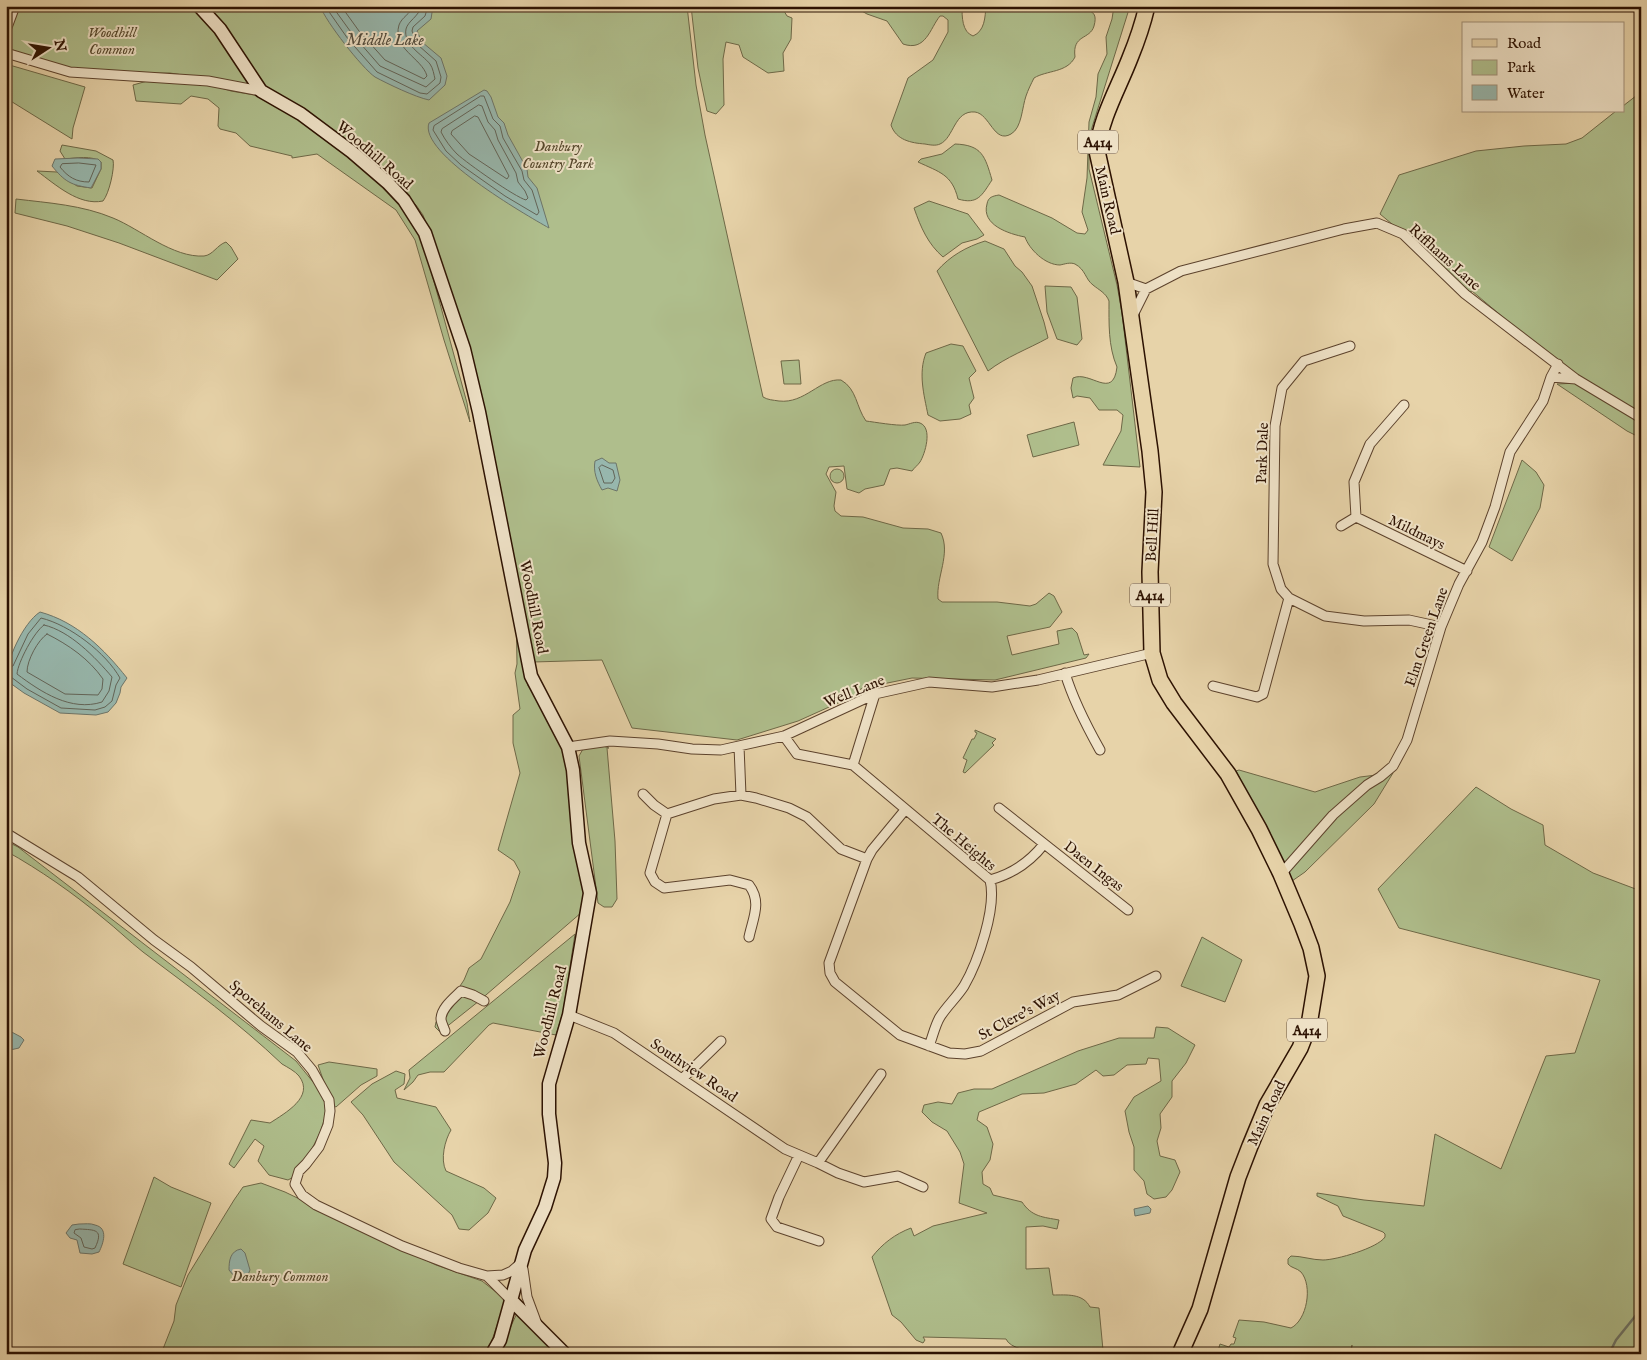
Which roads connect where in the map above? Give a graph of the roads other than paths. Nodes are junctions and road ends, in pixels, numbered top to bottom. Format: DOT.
graph roads {
  1 [pos="15,6"];
  2 [pos="199,6"];
  3 [pos="1146,6"];
  4 [pos="6,30"];
  5 [pos="6,52"];
  6 [pos="261,91"];
  7 [pos="1126,282"];
  8 [pos="1146,289"];
  9 [pos="1132,317"];
  10 [pos="1350,346"];
  11 [pos="1558,364"];
  12 [pos="1551,377"];
  13 [pos="1576,378"];
  14 [pos="1404,405"];
  15 [pos="1641,418"];
  16 [pos="1356,517"];
  17 [pos="1341,526"];
  18 [pos="1467,571"];
  19 [pos="1289,598"];
  20 [pos="1441,627"];
  21 [pos="1152,652"];
  22 [pos="1065,673"];
  23 [pos="1213,686"];
  24 [pos="875,694"];
  25 [pos="784,736"];
  26 [pos="739,746"];
  27 [pos="568,747"];
  28 [pos="1100,750"];
  29 [pos="852,765"];
  30 [pos="643,794"];
  31 [pos="741,795"];
  32 [pos="999,808"];
  33 [pos="905,810"];
  34 [pos="667,814"];
  35 [pos="6,833"];
  36 [pos="1044,844"];
  37 [pos="867,860"];
  38 [pos="1282,874"];
  39 [pos="990,880"];
  40 [pos="1128,910"];
  41 [pos="749,937"];
  42 [pos="1156,976"];
  43 [pos="484,1001"];
  44 [pos="569,1015"];
  45 [pos="445,1031"];
  46 [pos="721,1041"];
  47 [pos="929,1046"];
  48 [pos="881,1074"];
  49 [pos="682,1079"];
  50 [pos="799,1155"];
  51 [pos="818,1163"];
  52 [pos="923,1187"];
  53 [pos="819,1241"];
  54 [pos="521,1261"];
  55 [pos="487,1276"];
  56 [pos="511,1300"];
  57 [pos="538,1327"];
  58 [pos="492,1354"];
  59 [pos="565,1354"];
  60 [pos="1180,1354"];
  1 -- 4 [label="street"];
  2 -- 6 [label="street, Woodhill Road"];
  3 -- 7 [label="main road, Main Road / A414"];
  5 -- 6 [label="street"];
  6 -- 27 [label="street, Woodhill Road"];
  7 -- 8 [label="street"];
  7 -- 9 [label="main road, Bell Hill / A414"];
  8 -- 9 [label="street"];
  8 -- 11 [label="street, Riffhams Lane"];
  9 -- 21 [label="main road, Bell Hill / A414"];
  10 -- 19 [label="street, Park Dale"];
  11 -- 12 [label="street, Elm Green Lane"];
  11 -- 13 [label="street, Riffhams Lane"];
  12 -- 13 [label="street"];
  12 -- 18 [label="street, Elm Green Lane"];
  13 -- 15 [label="street, Riffhams Lane"];
  14 -- 16 [label="street"];
  16 -- 17 [label="street"];
  16 -- 18 [label="street, Mildmays"];
  18 -- 20 [label="street, Elm Green Lane"];
  19 -- 20 [label="street"];
  19 -- 23 [label="street"];
  20 -- 38 [label="street, Elm Green Lane"];
  21 -- 22 [label="street, Well Lane"];
  21 -- 38 [label="main road, Bell Hill / A414"];
  22 -- 24 [label="street, Well Lane"];
  22 -- 28 [label="street"];
  24 -- 25 [label="street, Well Lane"];
  24 -- 29 [label="street"];
  25 -- 26 [label="street, Well Lane"];
  25 -- 29 [label="street, The Heights"];
  26 -- 27 [label="street, Well Lane"];
  26 -- 31 [label="street"];
  27 -- 44 [label="street, Woodhill Road"];
  29 -- 33 [label="street, The Heights"];
  30 -- 34 [label="street"];
  31 -- 34 [label="street"];
  31 -- 37 [label="street"];
  32 -- 36 [label="street, Daen Ingas"];
  33 -- 37 [label="street, St Clere's Way"];
  33 -- 39 [label="street, The Heights"];
  34 -- 41 [label="street"];
  35 -- 55 [label="street, Sporehams Lane"];
  36 -- 39 [label="street, Daen Ingas"];
  36 -- 40 [label="street, Daen Ingas"];
  37 -- 47 [label="street, St Clere's Way"];
  38 -- 60 [label="main road, Main Road / A414"];
  39 -- 47 [label="street, The Heights"];
  42 -- 47 [label="street, St Clere's Way"];
  43 -- 45 [label="street"];
  44 -- 49 [label="street, Southview Road"];
  44 -- 54 [label="street, Woodhill Road"];
  46 -- 49 [label="street"];
  48 -- 51 [label="street"];
  49 -- 50 [label="street, Southview Road"];
  50 -- 51 [label="street, Southview Road"];
  50 -- 53 [label="street"];
  51 -- 52 [label="street, Southview Road"];
  54 -- 55 [label="street, Sporehams Lane"];
  54 -- 56 [label="street, Woodhill Road"];
  54 -- 57 [label="street"];
  55 -- 56 [label="street, Sporehams Lane"];
  56 -- 57 [label="street"];
  56 -- 58 [label="street, Woodhill Road"];
  57 -- 59 [label="street"];
}
